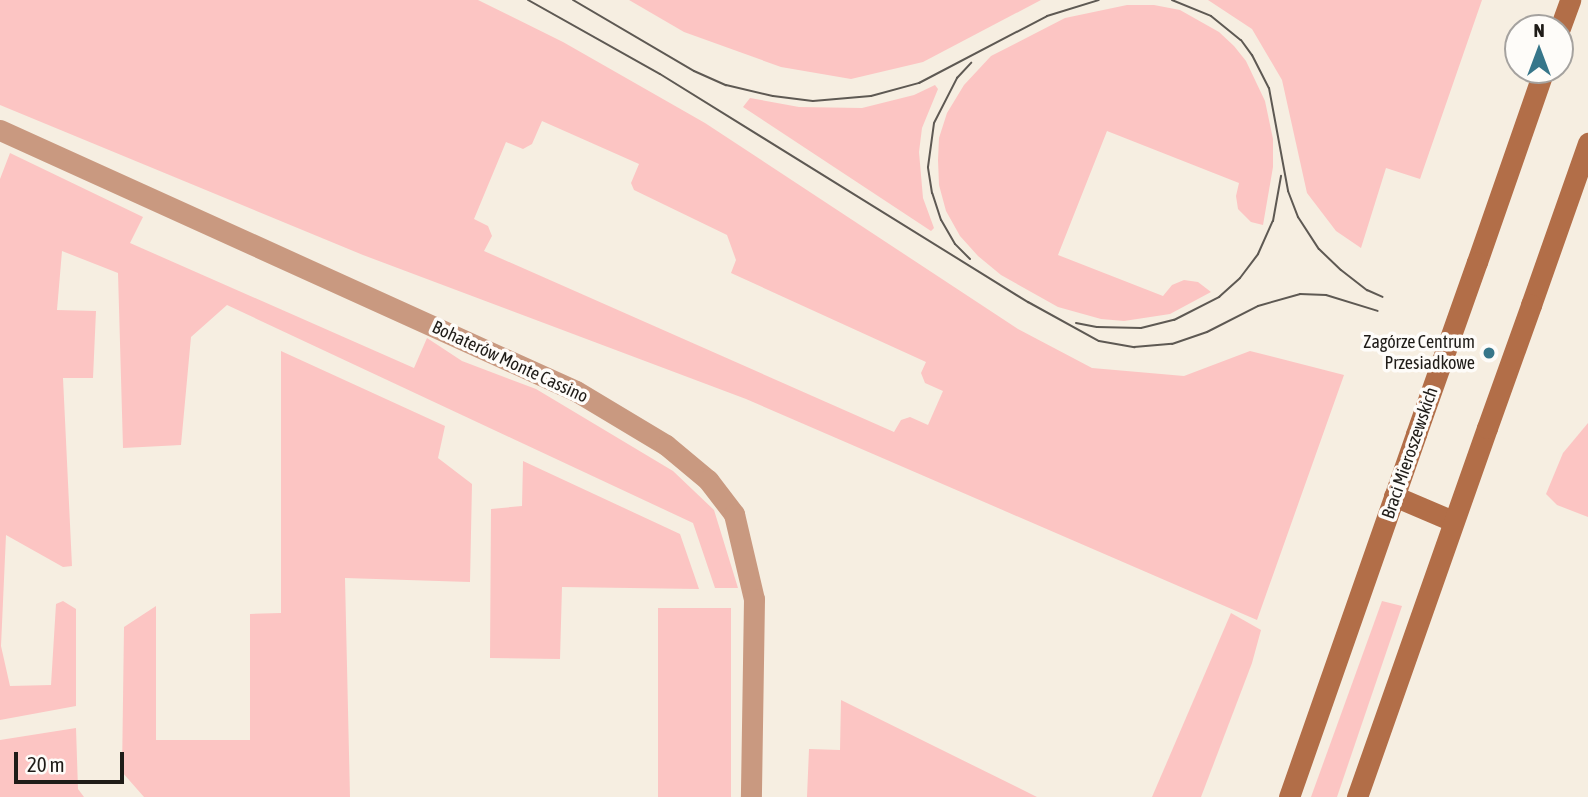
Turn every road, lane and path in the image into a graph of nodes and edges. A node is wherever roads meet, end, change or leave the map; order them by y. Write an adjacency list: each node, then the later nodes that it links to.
1 (1539, 84): 4 (main road, Braci Mieroszewskich, bridge)
2 (0, 130): 6 (street, Bohaterów Monte Cassino)
3 (1588, 143): 5 (main road, bridge)
4 (1394, 496): 5 (main road); 7 (main road, Braci Mieroszewskich)
5 (1453, 522): 8 (main road)
6 (751, 797)
7 (1289, 797)
8 (1357, 797)

